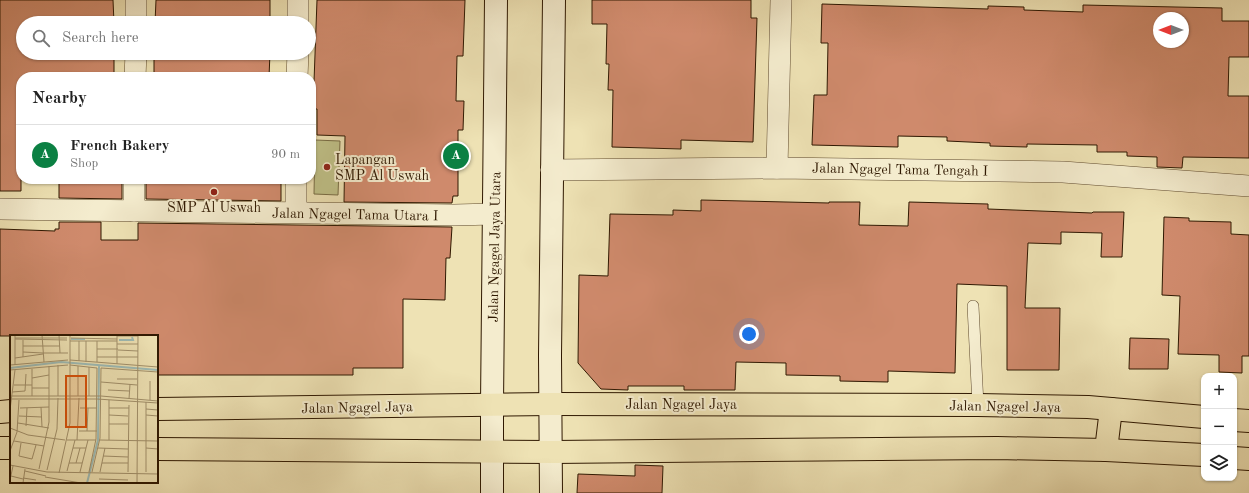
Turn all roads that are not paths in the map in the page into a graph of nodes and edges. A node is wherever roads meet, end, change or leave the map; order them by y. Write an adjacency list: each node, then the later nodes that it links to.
1 (136, 0): 6 (street)
2 (298, 0): 7 (street)
3 (496, 0): 20 (street, Jalan Ngagel Jaya Utara)
4 (554, 0): 13 (street)
5 (781, 0): 12 (street)
6 (136, 16)
7 (298, 16)
8 (136, 60): 10 (street)
9 (298, 60): 11 (street)
10 (135, 72)
11 (297, 72)
12 (777, 168): 13 (street, Jalan Ngagel Tama Tengah I); 16 (street, Jalan Ngagel Tama Tengah I)
13 (551, 170): 23 (street)
14 (134, 184): 18 (street)
15 (296, 184): 19 (street)
16 (1249, 186)
17 (0, 209): 18 (street, Jalan Ngagel Tama Utara I)
18 (134, 211): 19 (street, Jalan Ngagel Tama Utara I)
19 (296, 212): 20 (street, Jalan Ngagel Tama Utara I)
20 (494, 214): 22 (street, Jalan Ngagel Jaya Utara)
21 (973, 306): 24 (lane)
22 (492, 404): 23 (main road, Jalan Ngagel Jaya); 26 (main road, Jalan Ngagel Jaya); 34 (street, Jalan Ngagel Jaya Utara)
23 (551, 404): 24 (main road, Jalan Ngagel Jaya); 35 (street)
24 (978, 404): 25 (main road, Jalan Ngagel Jaya)
25 (1111, 409): 29 (main road, Jalan Ngagel Jaya); 33 (main road)
26 (158, 410)
27 (10, 411): 28 (main road)
28 (0, 412)
29 (1201, 417)
30 (1237, 420): 31 (main road)
31 (1249, 422)
32 (158, 449): 34 (main road)
33 (1106, 450): 35 (main road); 36 (main road)
34 (493, 452): 35 (main road); 39 (street, Jalan Ngagel Jaya Utara)
35 (552, 452): 40 (street)
36 (1201, 455)
37 (1237, 458): 38 (main road)
38 (1249, 459)
39 (492, 493)
40 (551, 493)

